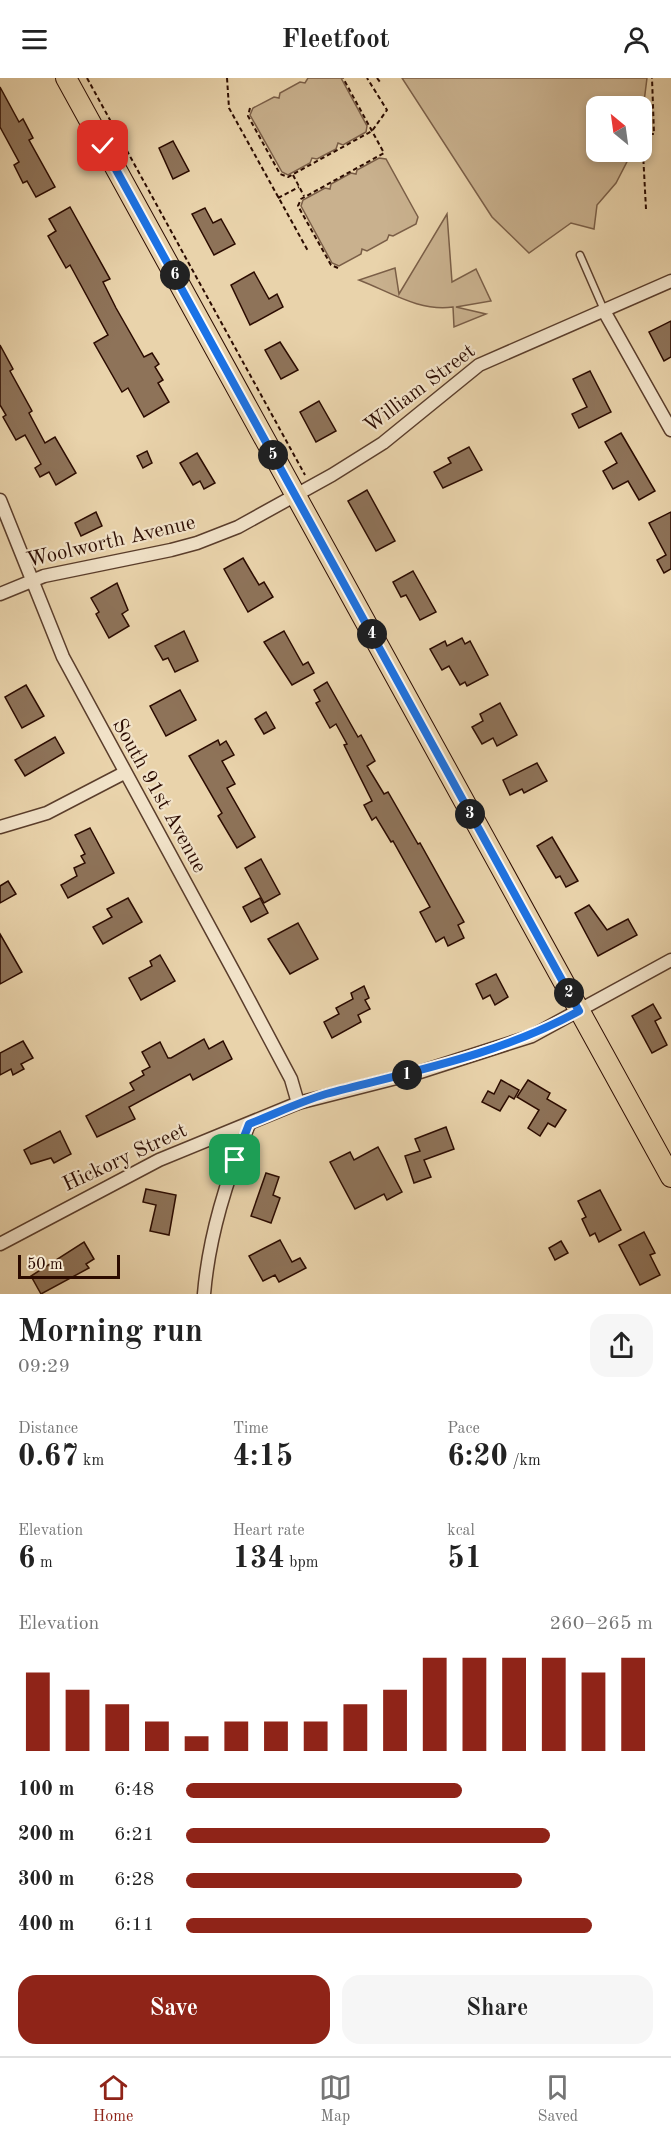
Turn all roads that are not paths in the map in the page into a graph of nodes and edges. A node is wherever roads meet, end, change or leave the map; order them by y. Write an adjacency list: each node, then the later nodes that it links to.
1 (66, 78): 6 (main road)
2 (580, 255): 4 (lane)
3 (671, 281): 4 (street, William Street)
4 (604, 311): 5 (street); 6 (street, William Street)
5 (671, 430)
6 (296, 495): 8 (street, Woolworth Avenue); 13 (main road)
7 (0, 500): 8 (street, South 91st Avenue)
8 (32, 580): 9 (street, Woolworth Avenue); 10 (street, South 91st Avenue)
9 (0, 594)
10 (124, 772): 11 (street); 14 (street, South 91st Avenue)
11 (0, 827)
12 (671, 960): 13 (street, Hickory Street)
13 (579, 1011): 14 (street, Hickory Street); 16 (main road)
14 (298, 1103): 15 (street, Hickory Street)
15 (249, 1124): 17 (street, Hickory Street); 18 (street)
16 (671, 1178)
17 (0, 1244)
18 (204, 1294)

